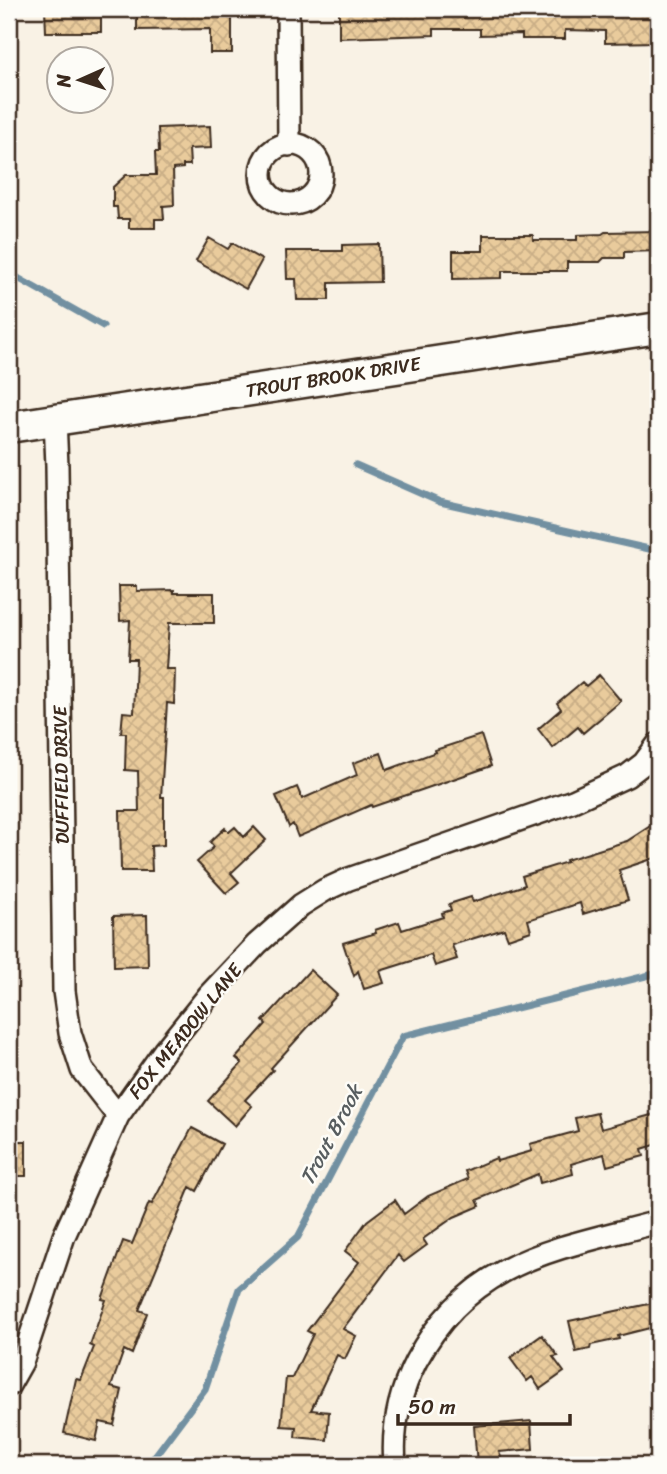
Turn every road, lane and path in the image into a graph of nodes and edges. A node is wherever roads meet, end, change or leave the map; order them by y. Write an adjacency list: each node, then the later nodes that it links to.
1 (288, 9): 2 (street)
2 (289, 145)
3 (658, 328): 4 (main road, TROUT BROOK DRIVE)
4 (55, 419): 5 (main road, TROUT BROOK DRIVE); 7 (street, DUFFIELD DRIVE)
5 (9, 427)
6 (658, 744): 7 (street, FOX MEADOW LANE)
7 (118, 1116): 9 (street, FOX MEADOW LANE)
8 (658, 1222): 10 (street)
9 (9, 1385)
10 (396, 1465)

